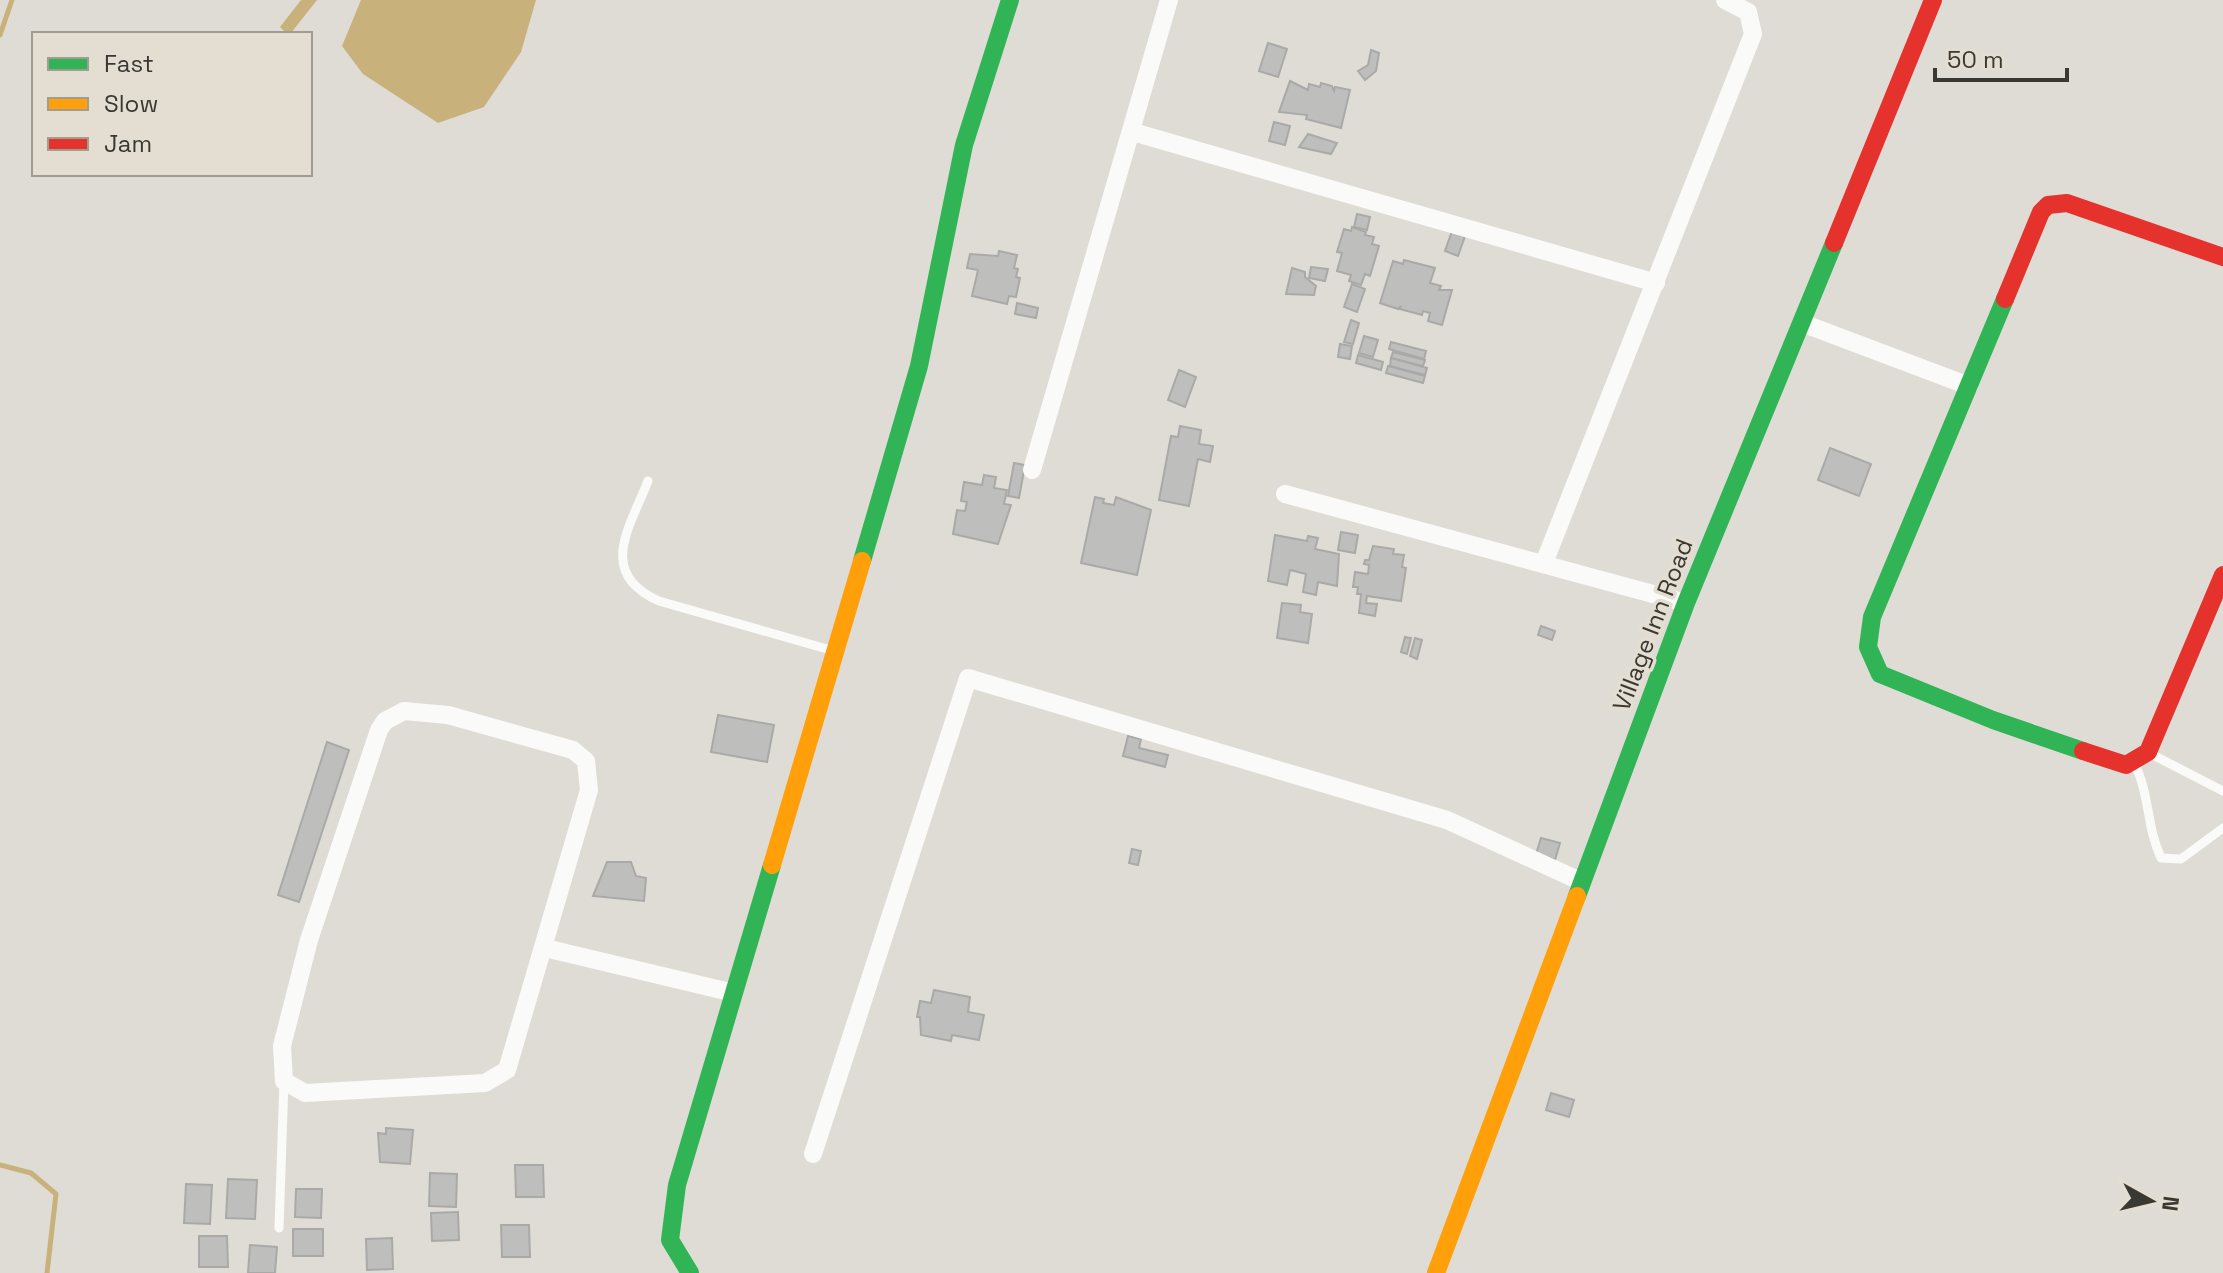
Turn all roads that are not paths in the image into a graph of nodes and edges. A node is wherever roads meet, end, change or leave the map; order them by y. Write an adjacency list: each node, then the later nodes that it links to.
1 (1010, 0): 16 (street)
2 (1169, 0): 5 (street)
3 (1725, 0): 7 (street)
4 (1933, 0): 8 (street, Village Inn Road)
5 (1133, 132): 7 (street); 10 (street)
6 (2223, 257): 9 (street)
7 (1656, 283): 13 (street)
8 (1802, 323): 9 (street); 15 (street, Village Inn Road)
9 (1969, 386): 17 (street)
10 (1032, 470)
11 (648, 481): 16 (lane)
12 (1285, 494): 13 (street)
13 (1544, 563): 15 (street)
14 (2223, 576): 17 (street)
15 (1686, 603): 20 (street, Village Inn Road)
16 (837, 652): 22 (street)
17 (2141, 758): 18 (lane); 19 (lane)
18 (2223, 791)
19 (2223, 828)
20 (1580, 881): 24 (street); 27 (street, Village Inn Road)
21 (545, 948): 22 (street); 23 (street); 23 (street)
22 (734, 993): 26 (street)
23 (284, 1081): 25 (lane)
24 (813, 1154)
25 (279, 1228)
26 (690, 1273)
27 (1436, 1273)

